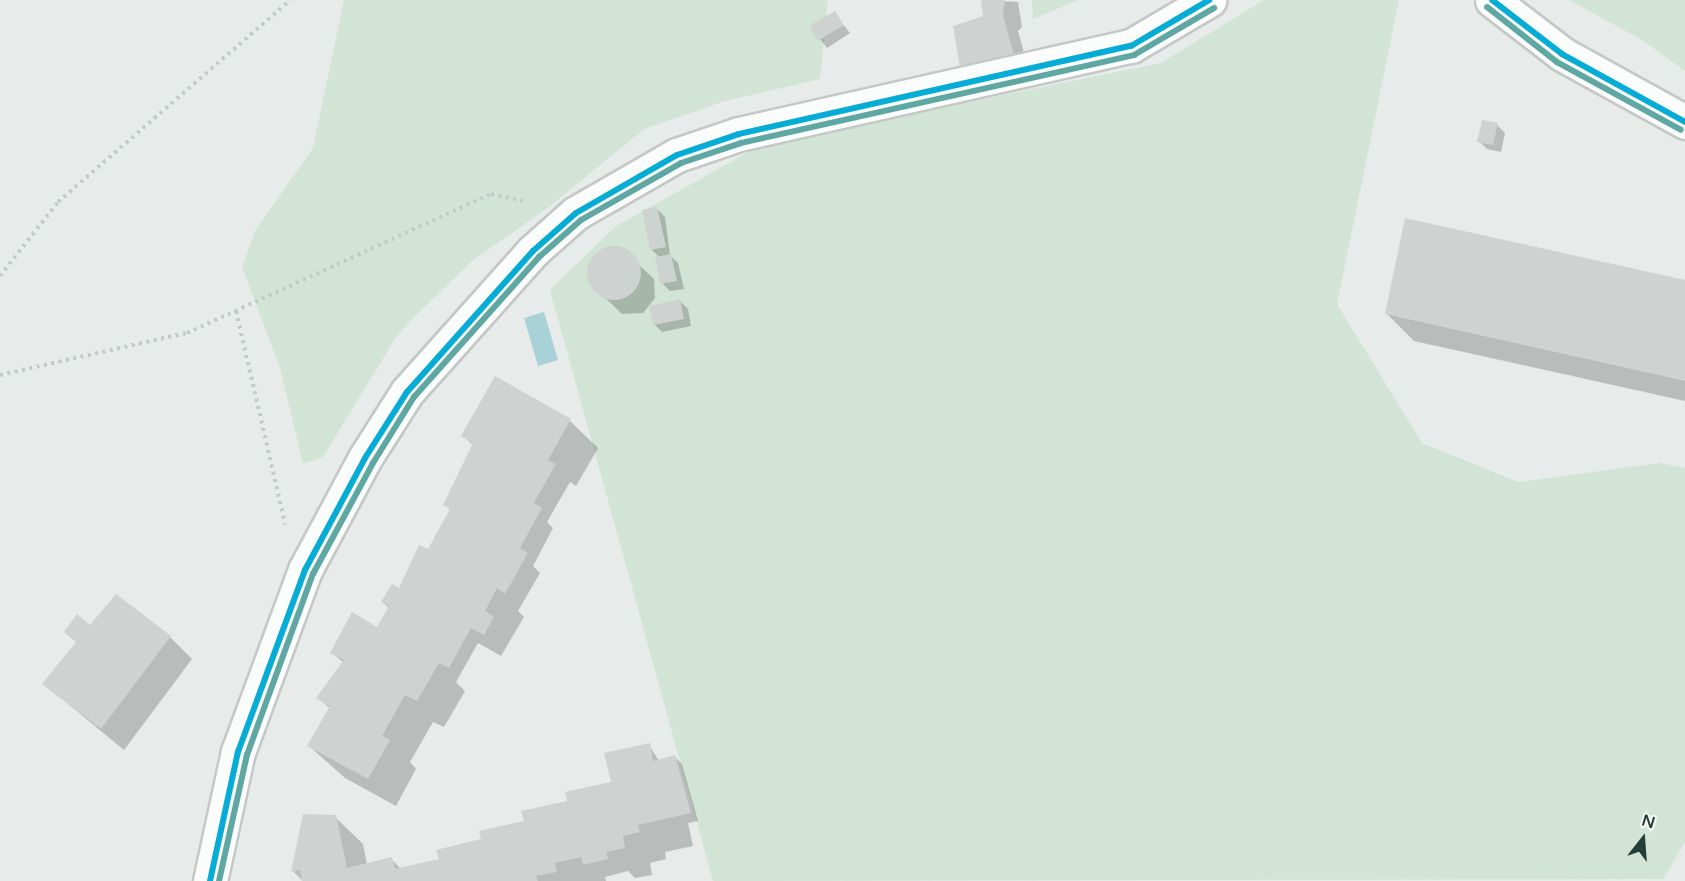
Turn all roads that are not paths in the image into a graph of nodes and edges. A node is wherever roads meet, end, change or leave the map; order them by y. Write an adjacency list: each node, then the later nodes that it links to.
1 (1209, 0): 4 (street)
2 (1492, 0): 3 (street)
3 (1685, 122)
4 (210, 881)

